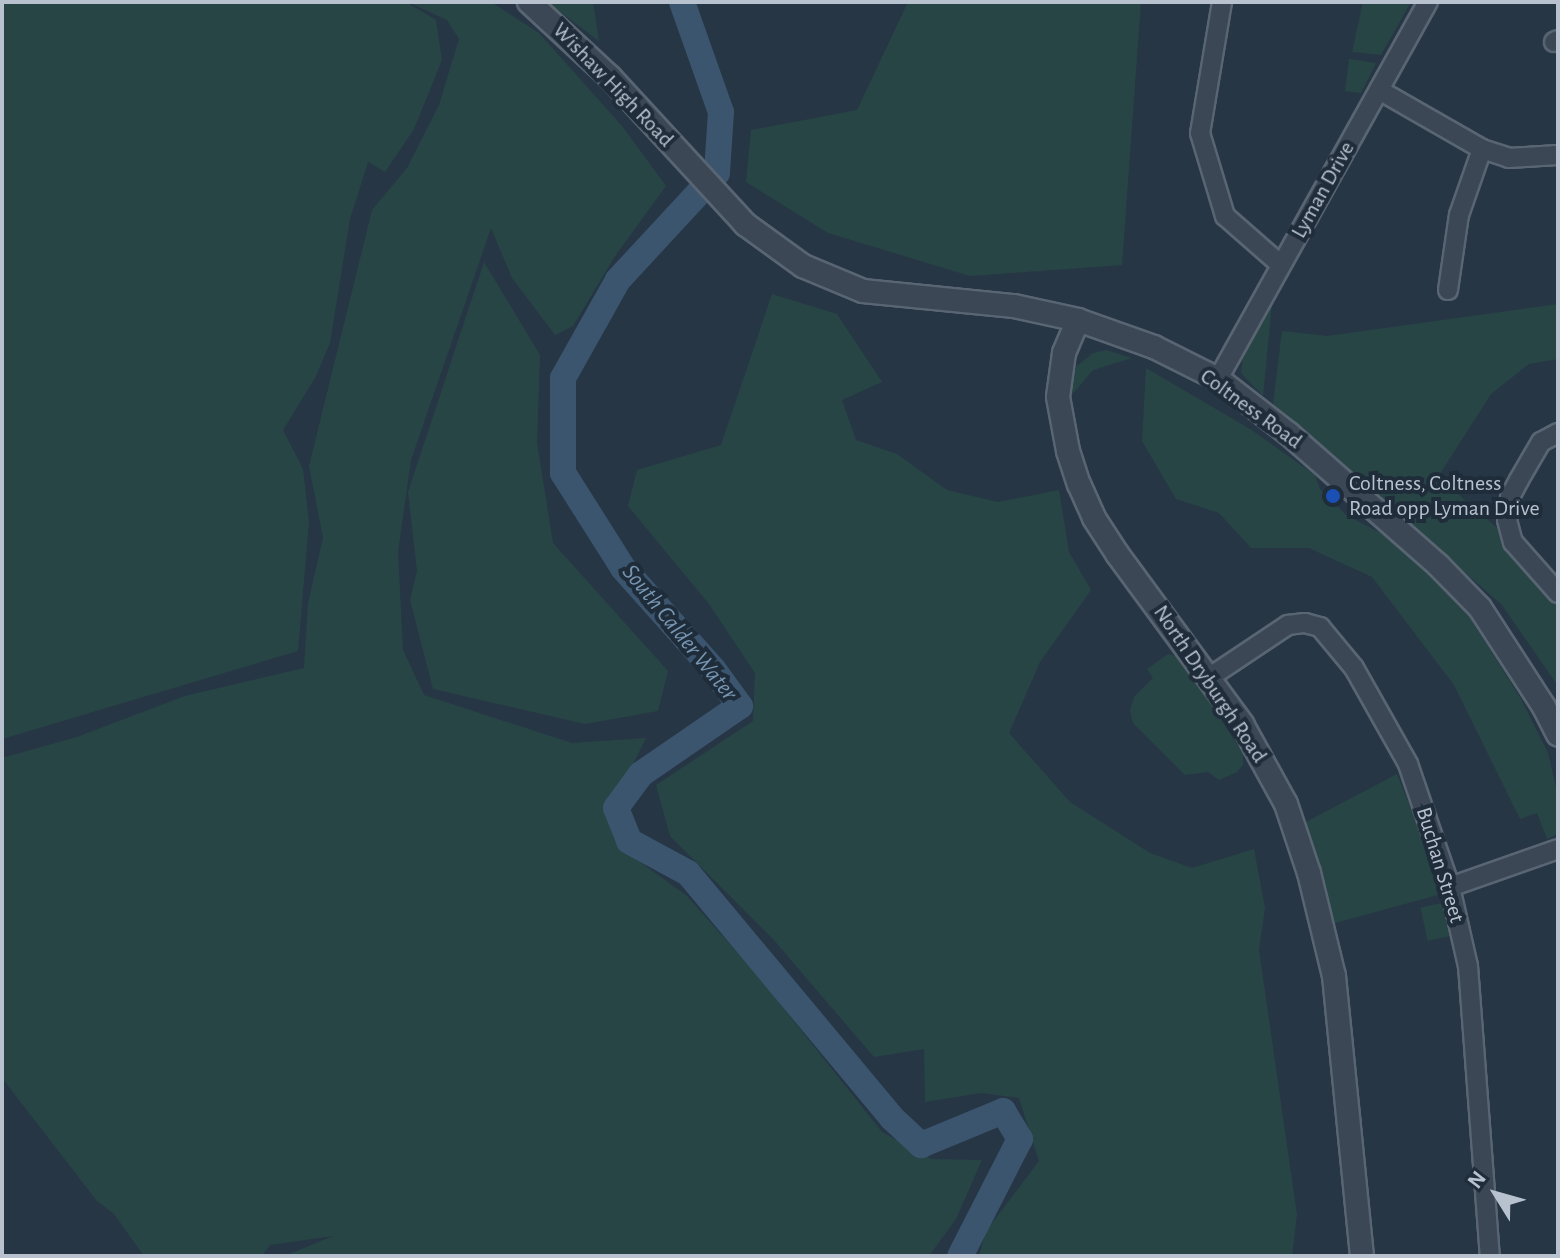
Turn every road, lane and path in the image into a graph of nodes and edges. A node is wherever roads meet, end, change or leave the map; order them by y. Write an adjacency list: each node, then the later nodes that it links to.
1 (529, 2): 7 (street, Wishaw High Road)
2 (1222, 2): 8 (street)
3 (1428, 2): 4 (street, Lyman Drive)
4 (1379, 90): 5 (street); 8 (street, Lyman Drive)
5 (1482, 149): 6 (street); 9 (street)
6 (1558, 155)
7 (745, 224): 10 (street, Coltness Road)
8 (1281, 265): 11 (street, Lyman Drive)
9 (1448, 290)
10 (1078, 320): 11 (street, Coltness Road); 14 (street, North Dryburgh Road)
11 (1218, 379): 15 (street, Coltness Road)
12 (1558, 433): 13 (street)
13 (1558, 593)
14 (1210, 677): 17 (street, Buchan Street); 18 (street, North Dryburgh Road)
15 (1558, 735)
16 (1558, 849): 17 (street)
17 (1450, 887): 19 (street, Buchan Street)
18 (1362, 1256)
19 (1490, 1256)

